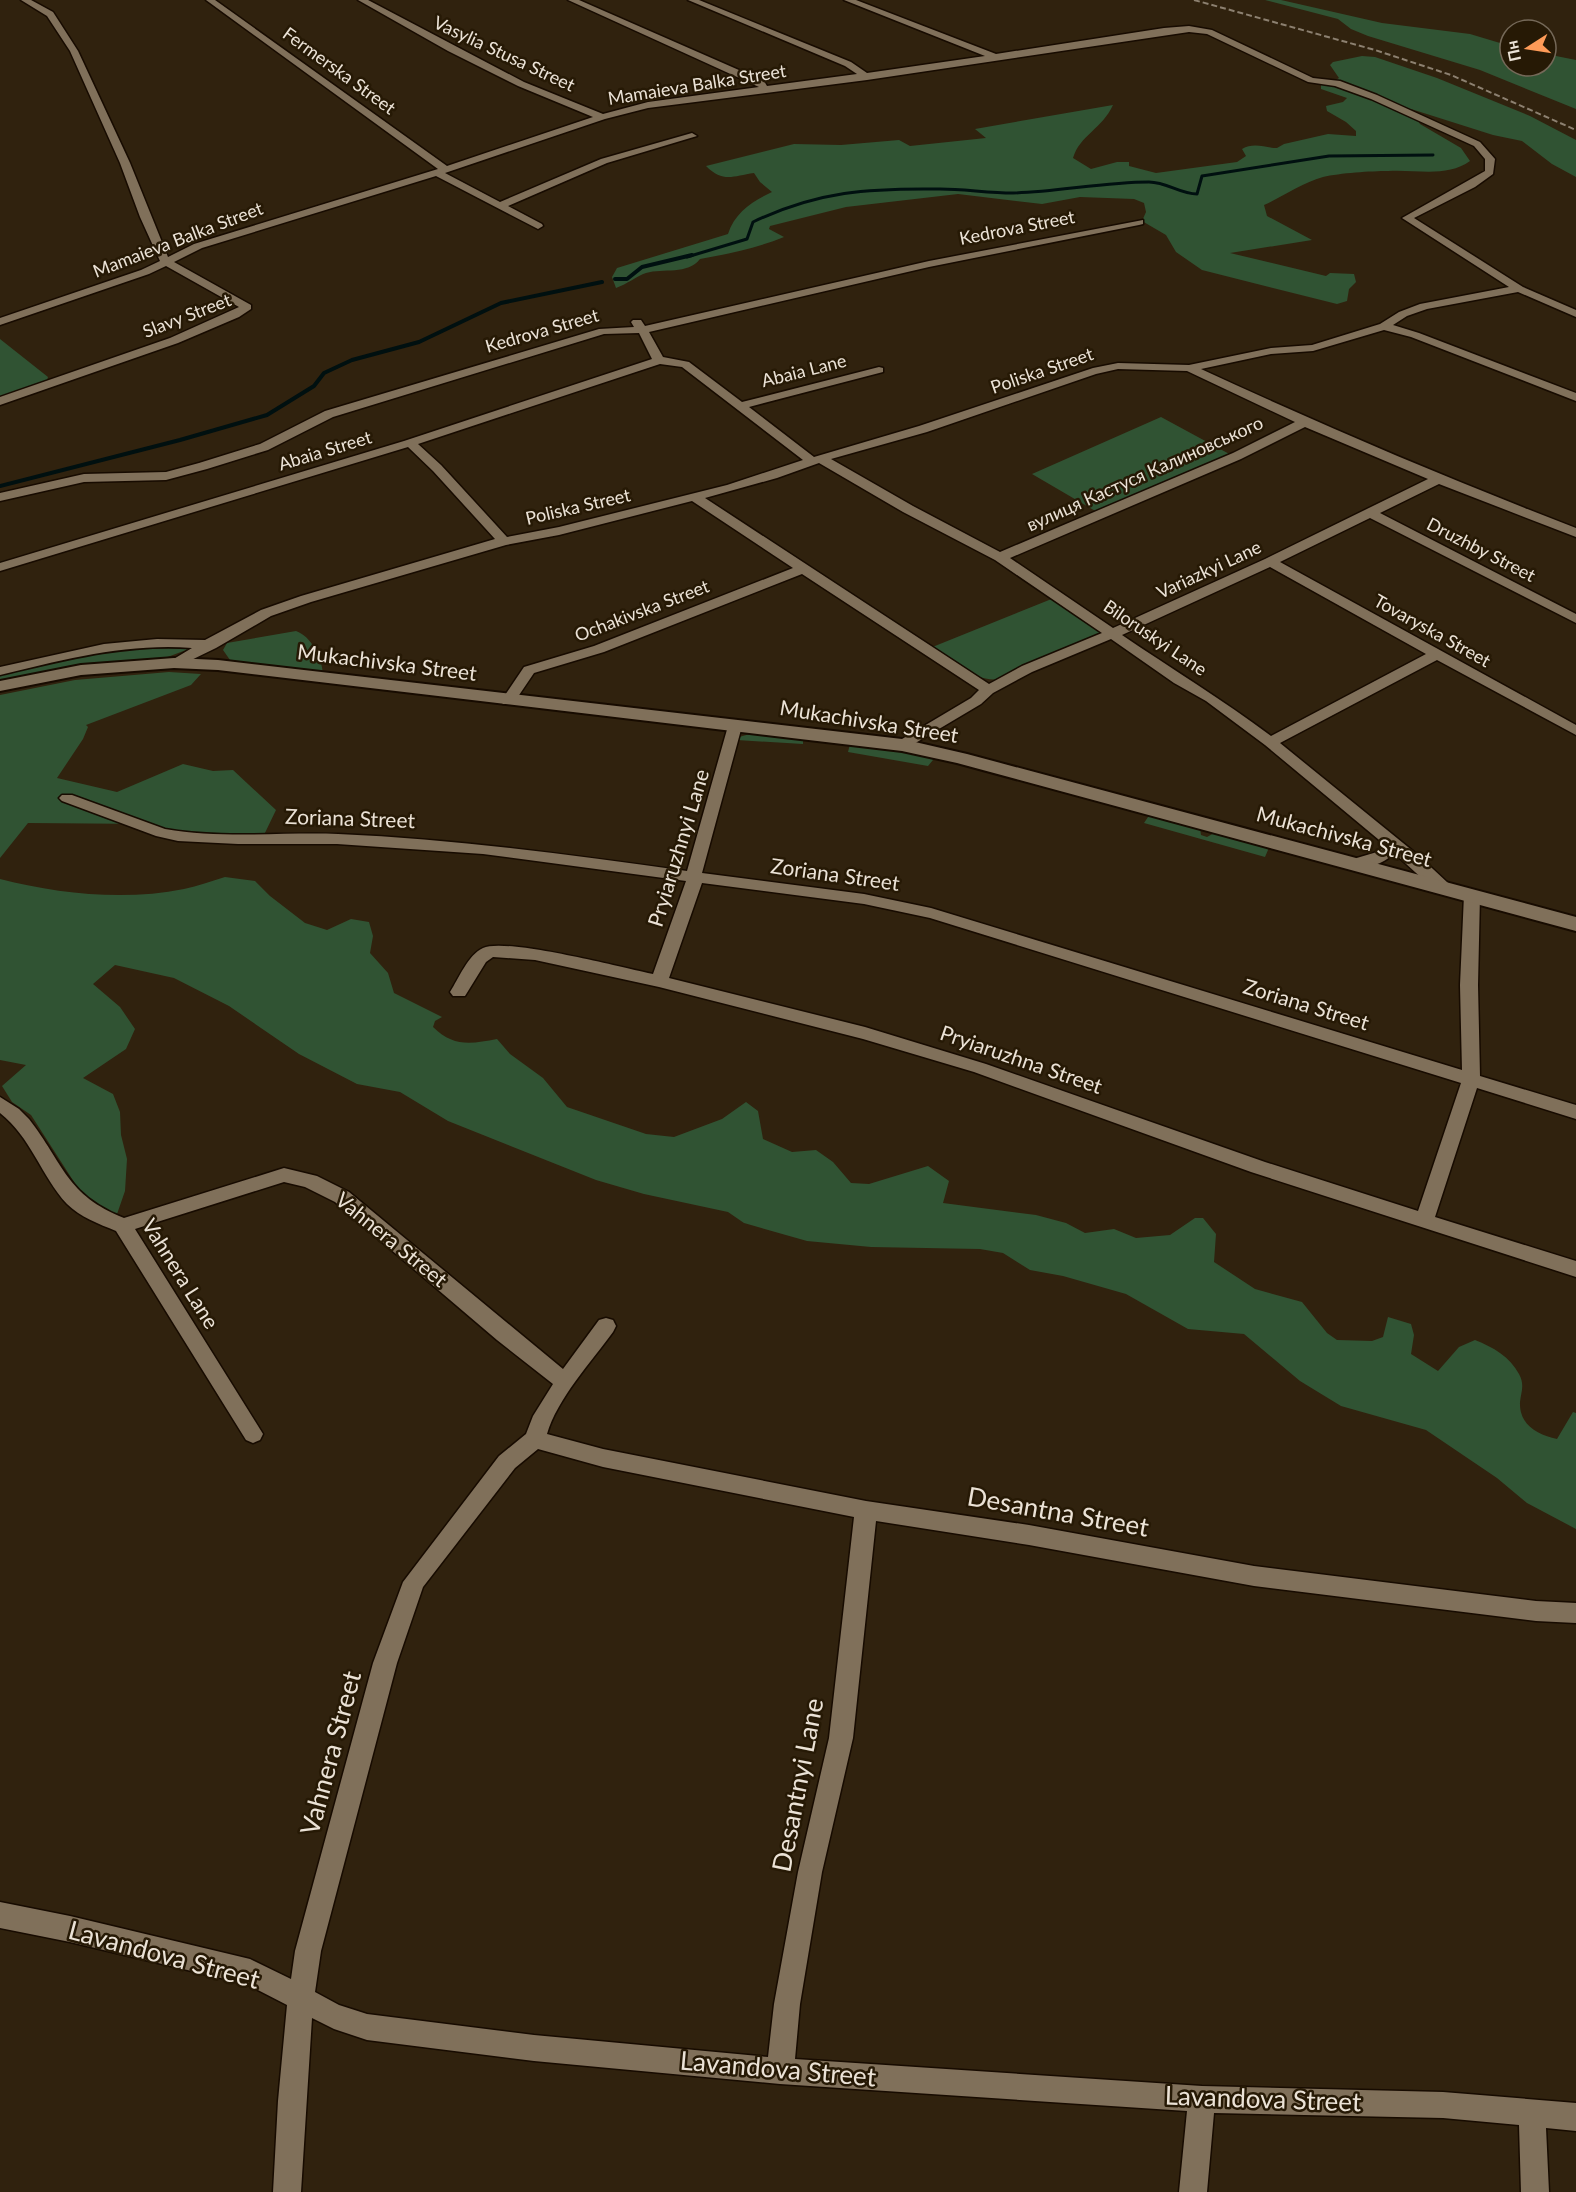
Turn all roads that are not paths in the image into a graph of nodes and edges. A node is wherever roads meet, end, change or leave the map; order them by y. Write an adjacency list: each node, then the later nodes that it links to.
1 (25, 0): 16 (street)
2 (210, 0): 12 (street, Fermerska Street)
3 (362, 0): 10 (street, Vasylia Stusa Street)
4 (572, 0): 9 (street)
5 (692, 0): 8 (street)
6 (848, 0): 7 (street)
7 (994, 57): 8 (street, Mamaieva Balka Street); 17 (street, Mamaieva Balka Street)
8 (867, 77): 9 (street, Mamaieva Balka Street)
9 (765, 90): 10 (street, Mamaieva Balka Street)
10 (602, 117): 12 (street, Mamaieva Balka Street)
11 (692, 136): 13 (street)
12 (442, 171): 13 (street, Fermerska Street); 16 (street, Mamaieva Balka Street)
13 (500, 207): 15 (street, Fermerska Street)
14 (1139, 222): 20 (street, Kedrova Street)
15 (538, 226)
16 (165, 261): 19 (street, Mamaieva Balka Street); 26 (street, Slavy Street)
17 (1519, 289): 18 (street); 21 (street)
18 (1576, 314)
19 (0, 322)
20 (639, 325): 22 (street); 32 (street, Kedrova Street)
21 (1384, 326): 23 (street); 25 (street)
22 (658, 360): 27 (street, Biloruskyi Lane); 29 (street, Abaia Street)
23 (1189, 368): 28 (street, Poliska Street); 30 (street, Poliska Street)
24 (879, 370): 27 (street, Abaia Lane)
25 (1576, 396)
26 (0, 401)
27 (739, 406): 30 (street, Biloruskyi Lane)
28 (1305, 422): 31 (street, Poliska Street); 37 (street, вулиця Кастуся Калиновського)
29 (410, 443): 36 (street, Poliska Street); 39 (street, Abaia Street)
30 (816, 460): 33 (street, Poliska Street); 37 (street, Biloruskyi Lane)
31 (1438, 478): 34 (street, Variazkyi Lane); 35 (street, Poliska Street)
32 (0, 497)
33 (694, 497): 36 (street, Poliska Street); 40 (street)
34 (1371, 513): 38 (street, Variazkyi Lane); 42 (street, Druzhby Street)
35 (1576, 532)
36 (504, 541): 41 (street, Poliska Street)
37 (1000, 557): 43 (street, Biloruskyi Lane)
38 (1270, 562): 43 (street, Variazkyi Lane); 45 (street, Tovaryska Street)
39 (0, 567)
40 (802, 568): 49 (street); 50 (street, Ochakivska Street)
41 (306, 599): 44 (street, Mukachivska Street)
42 (1576, 619)
43 (1112, 634): 49 (street, Variazkyi Lane); 53 (street, Biloruskyi Lane)
44 (211, 645): 46 (street, Mukachivska Street); 47 (street)
45 (1437, 654): 52 (street, Tovaryska Street); 53 (street)
46 (174, 663): 48 (street, Mukachivska Street); 50 (street, Mukachivska Street)
47 (0, 671)
48 (0, 686)
49 (988, 690): 54 (street, Variazkyi Lane)
50 (508, 701): 51 (street, Mukachivska Street)
51 (735, 726): 54 (street, Mukachivska Street); 58 (street, Pryiaruzhnyi Lane)
52 (1576, 731)
53 (1270, 742): 56 (street, Biloruskyi Lane)
54 (902, 746): 57 (street, Mukachivska Street)
55 (67, 798): 58 (street, Zoriana Street)
56 (1393, 844): 57 (street); 59 (street, Biloruskyi Lane)
57 (1356, 864): 59 (street, Mukachivska Street)
58 (694, 878): 62 (street, Pryiaruzhnyi Lane); 64 (street, Zoriana Street)
59 (1442, 887): 60 (street, Mukachivska Street)
60 (1472, 895): 61 (street, Mukachivska Street); 64 (street)
61 (1576, 924)
62 (659, 981): 63 (street, Pryiaruzhna Street); 67 (street, Pryiaruzhna Street)
63 (459, 992)
64 (1471, 1080): 66 (street, Zoriana Street); 67 (street)
65 (1, 1105): 68 (street, Vahnera Lane)
66 (1576, 1112)
67 (1425, 1219): 69 (street, Pryiaruzhna Street)
68 (123, 1226): 71 (street, Vahnera Street); 72 (street, Vahnera Lane)
69 (1576, 1269)
70 (606, 1326): 71 (street, Vahnera Street)
71 (565, 1382): 73 (street, Vahnera Street)
72 (253, 1434)
73 (535, 1439): 74 (street, Desantna Street); 77 (street, Vahnera Street)
74 (866, 1510): 75 (street, Desantna Street); 78 (street, Desantnyi Lane)
75 (1576, 1613)
76 (0, 1915): 77 (street, Lavandova Street)
77 (299, 1999): 78 (street, Lavandova Street); 82 (street, Vahnera Street)
78 (780, 2071): 79 (street, Lavandova Street)
79 (1202, 2099): 80 (street, Lavandova Street); 83 (street)
80 (1532, 2114): 81 (street, Lavandova Street); 84 (street)
81 (1576, 2117)
82 (287, 2192)
83 (1193, 2192)
84 (1535, 2192)

